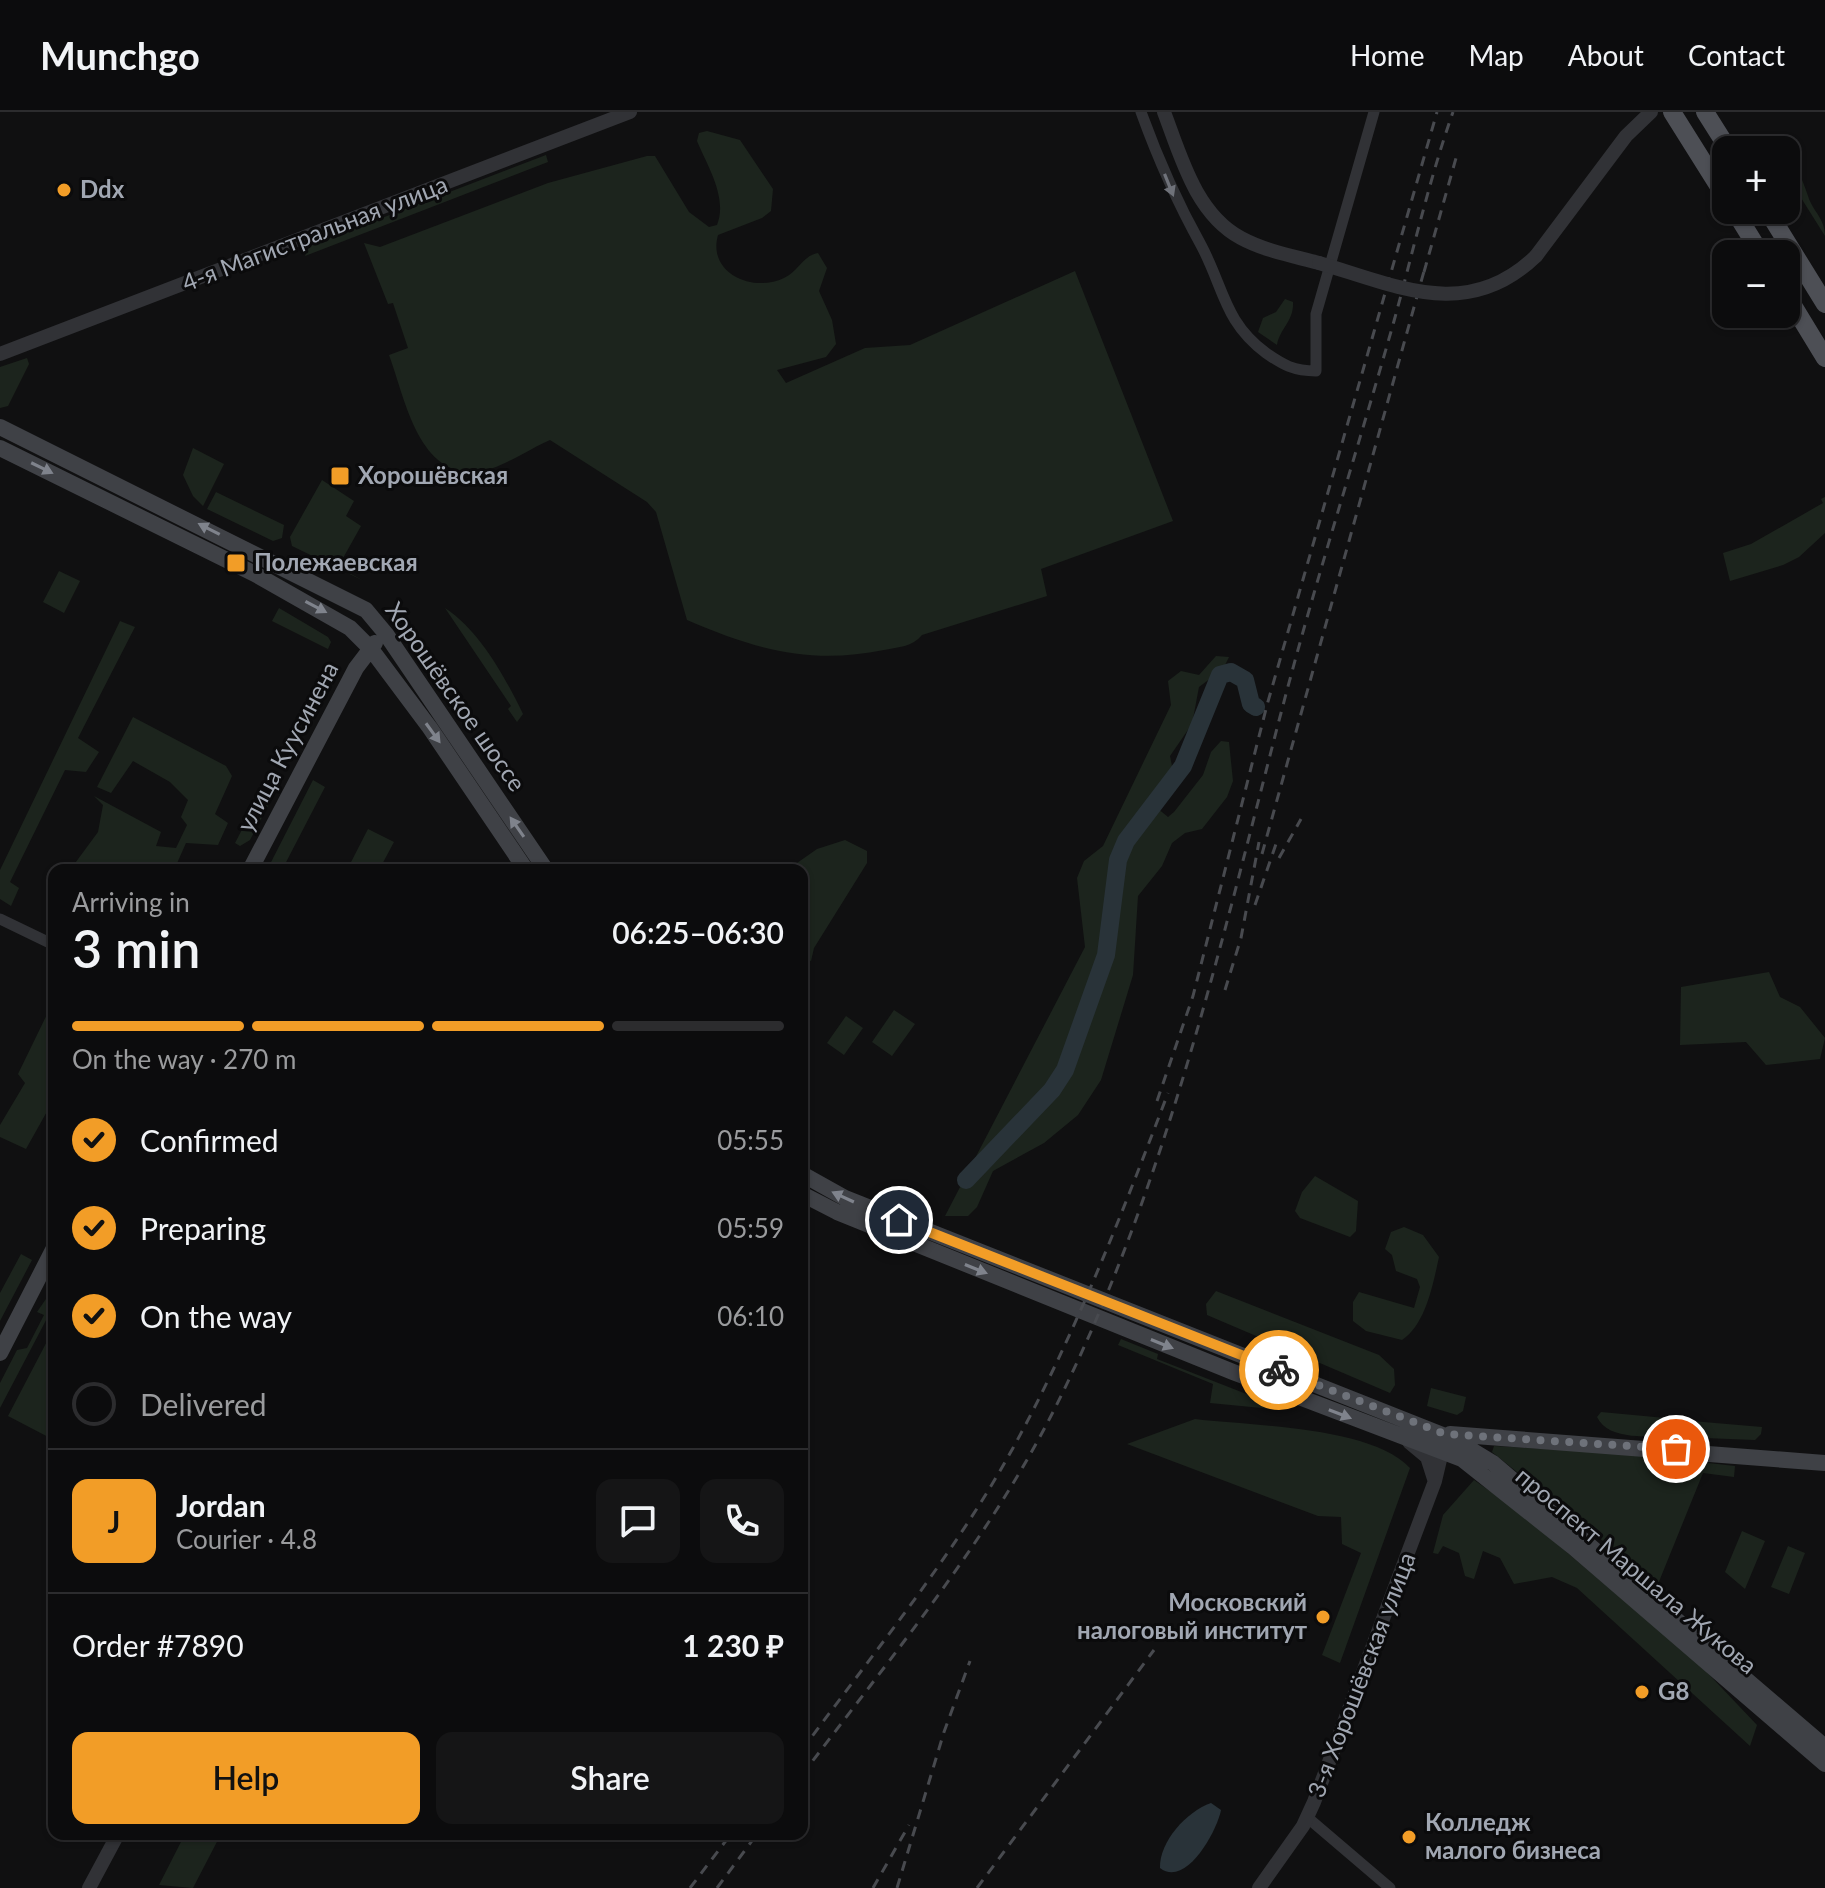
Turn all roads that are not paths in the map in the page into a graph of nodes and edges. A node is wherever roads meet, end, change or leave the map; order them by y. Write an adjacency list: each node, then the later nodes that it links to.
1 (1141, 112): 3 (street, one-way to 3)
2 (1164, 112): 4 (street, bridge)
3 (1374, 112)
4 (1651, 112)
5 (1672, 112): 9 (main road)
6 (1705, 112): 8 (main road)
7 (620, 114): 13 (street, 4-я Магистральная улица)
8 (1720, 136)
9 (1712, 176)
10 (1776, 224): 11 (main road, bridge)
11 (1825, 304)
12 (1800, 317): 14 (main road)
13 (0, 354)
14 (1825, 358)
15 (0, 427): 17 (main road, Хорошёвское шоссе, one-way to 15)
16 (0, 448): 18 (main road, Хорошёвское шоссе, one-way to 18)
17 (375, 619): 18 (main road); 19 (main road, Хорошёвское шоссе)
18 (371, 649): 19 (main road); 20 (main road, улица Куусинена); 21 (main road, Хорошёвское шоссе, one-way to 21)
19 (403, 661): 22 (main road, Хорошёвское шоссе, one-way to 19)
20 (253, 864)
21 (522, 864)
22 (542, 864)
23 (0, 919): 24 (street)
24 (48, 942)
25 (808, 1177): 31 (main road, проспект Маршала Жукова, one-way to 25)
26 (808, 1197): 30 (main road, проспект Маршала Жукова, one-way to 30)
27 (48, 1260): 28 (main road)
28 (0, 1353)
29 (1501, 1436): 31 (main road); 32 (main road); 33 (main road); 34 (main road)
30 (1402, 1438): 31 (main road, проспект Маршала Жукова); 35 (street)
31 (1443, 1442): 32 (main road, проспект Маршала Жукова); 35 (street, 3-я Хорошёвская улица); 37 (main road, проспект Маршала Жукова)
32 (1465, 1445): 33 (main road, проспект Маршала Жукова)
33 (1493, 1463): 36 (main road, проспект Маршала Жукова)
34 (1825, 1463)
35 (1435, 1481): 38 (street, 3-я Хорошёвская улица)
36 (1825, 1747)
37 (1825, 1764)
38 (1308, 1818): 41 (street, 3-я Хорошёвская улица); 42 (street)
39 (115, 1840): 40 (street)
40 (89, 1888)
41 (1259, 1888)
42 (1390, 1888)

